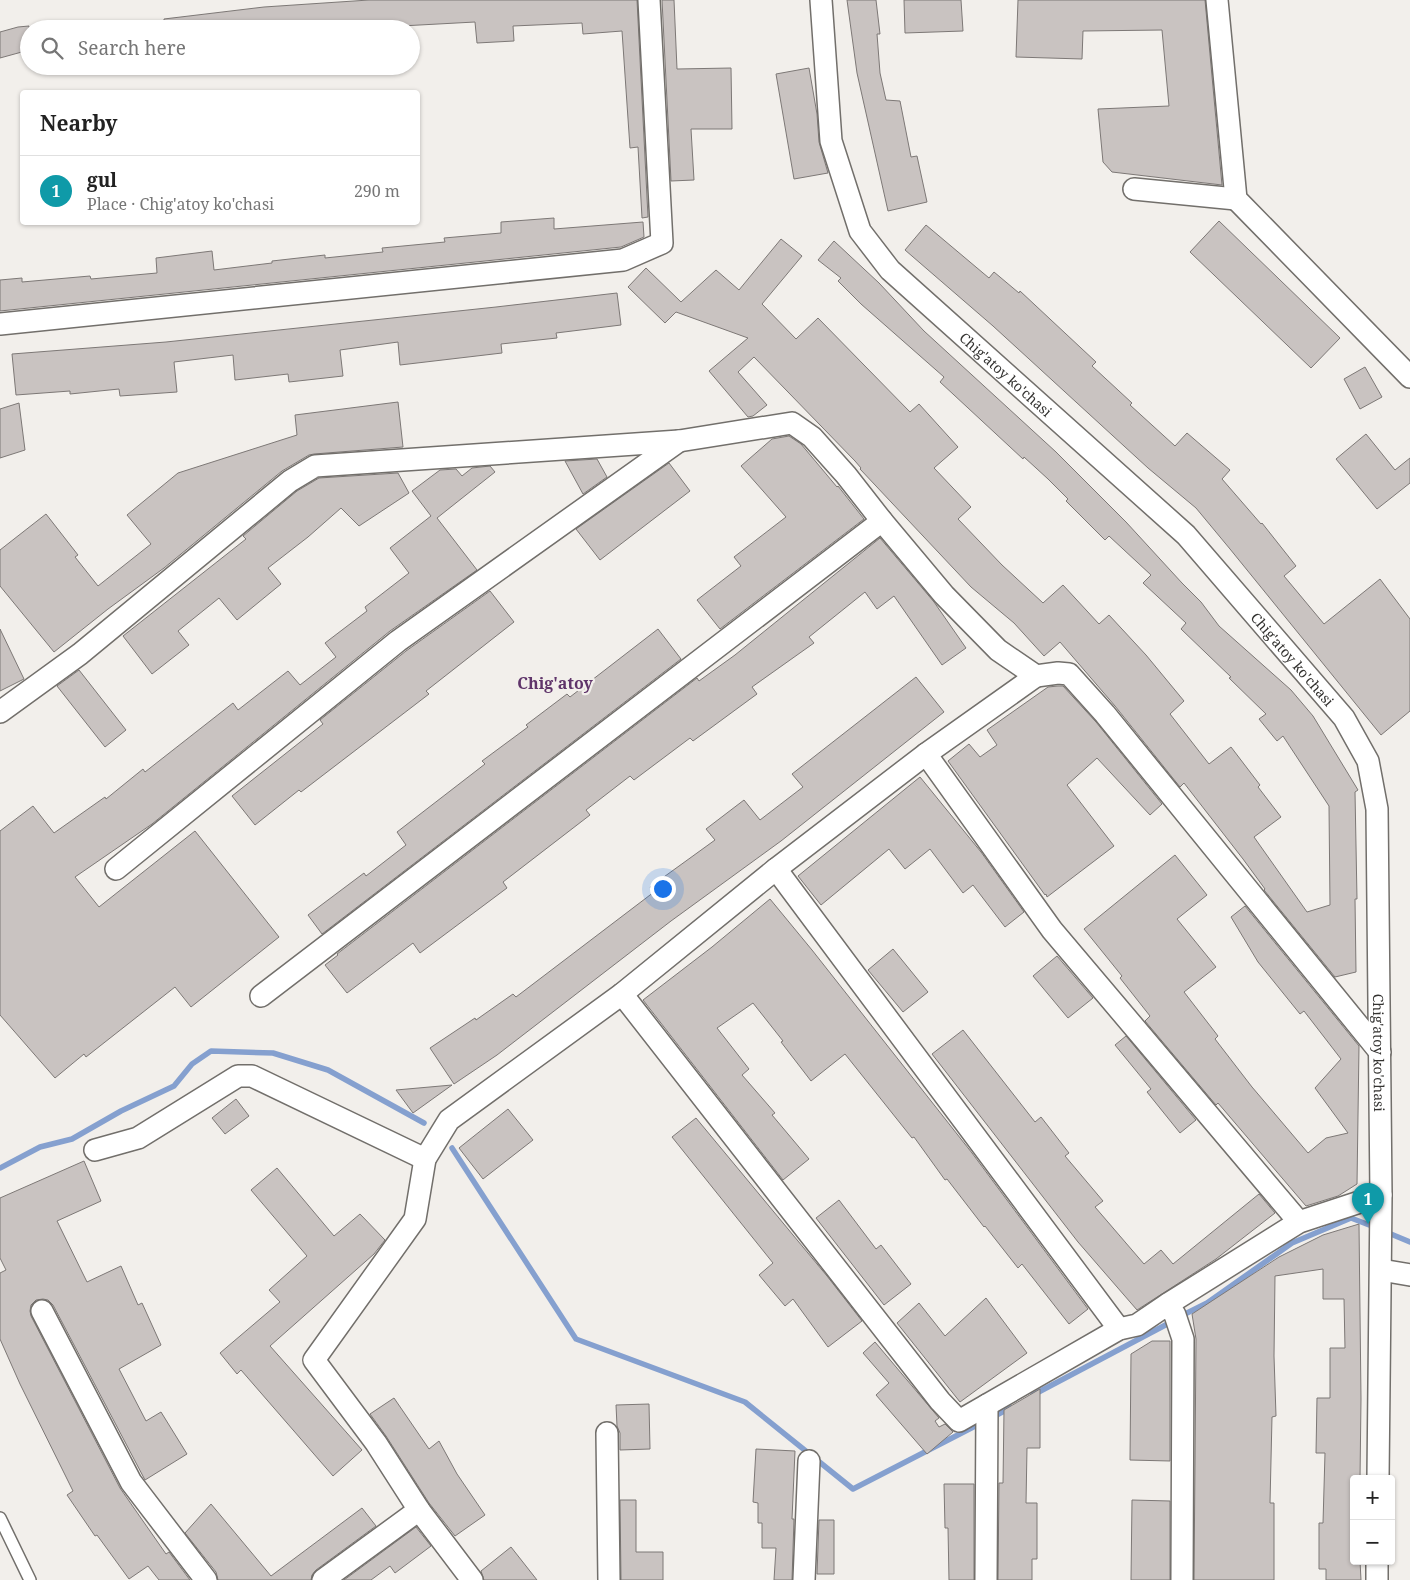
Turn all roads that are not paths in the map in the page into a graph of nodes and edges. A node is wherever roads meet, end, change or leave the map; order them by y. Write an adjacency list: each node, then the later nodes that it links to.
1 (649, 0): 6 (street)
2 (821, 0): 17 (street, Chig'atoy ko'chasi)
3 (1217, 0): 5 (street)
4 (1134, 189): 5 (street)
5 (1236, 198): 7 (street)
6 (0, 324)
7 (1410, 377)
8 (679, 441): 9 (street); 11 (street); 13 (street)
9 (882, 521): 10 (street); 16 (street)
10 (1036, 676): 12 (street); 17 (street)
11 (0, 712)
12 (926, 754): 14 (street); 21 (street)
13 (116, 869)
14 (776, 869): 15 (street); 26 (street)
15 (622, 994): 19 (street); 27 (street)
16 (261, 996)
17 (1380, 1052): 20 (street, Chig'atoy ko'chasi)
18 (95, 1150): 19 (street)
19 (425, 1159): 31 (street)
20 (1381, 1196): 21 (street); 22 (street, Chig'atoy ko'chasi)
21 (1300, 1222): 24 (street)
22 (1381, 1270): 23 (street); 30 (street, Chig'atoy ko'chasi)
23 (1410, 1275)
24 (1171, 1309): 26 (street); 41 (street)
25 (42, 1311): 35 (street)
26 (1119, 1328): 27 (street)
27 (986, 1405): 40 (street)
28 (607, 1433): 38 (street)
29 (809, 1461): 39 (street)
30 (1378, 1475)
31 (419, 1510): 36 (street); 37 (street)
32 (0, 1518): 34 (lane)
33 (1377, 1565): 42 (street)
34 (30, 1580)
35 (206, 1580)
36 (323, 1580)
37 (472, 1580)
38 (609, 1580)
39 (804, 1580)
40 (986, 1580)
41 (1182, 1580)
42 (1377, 1580)

